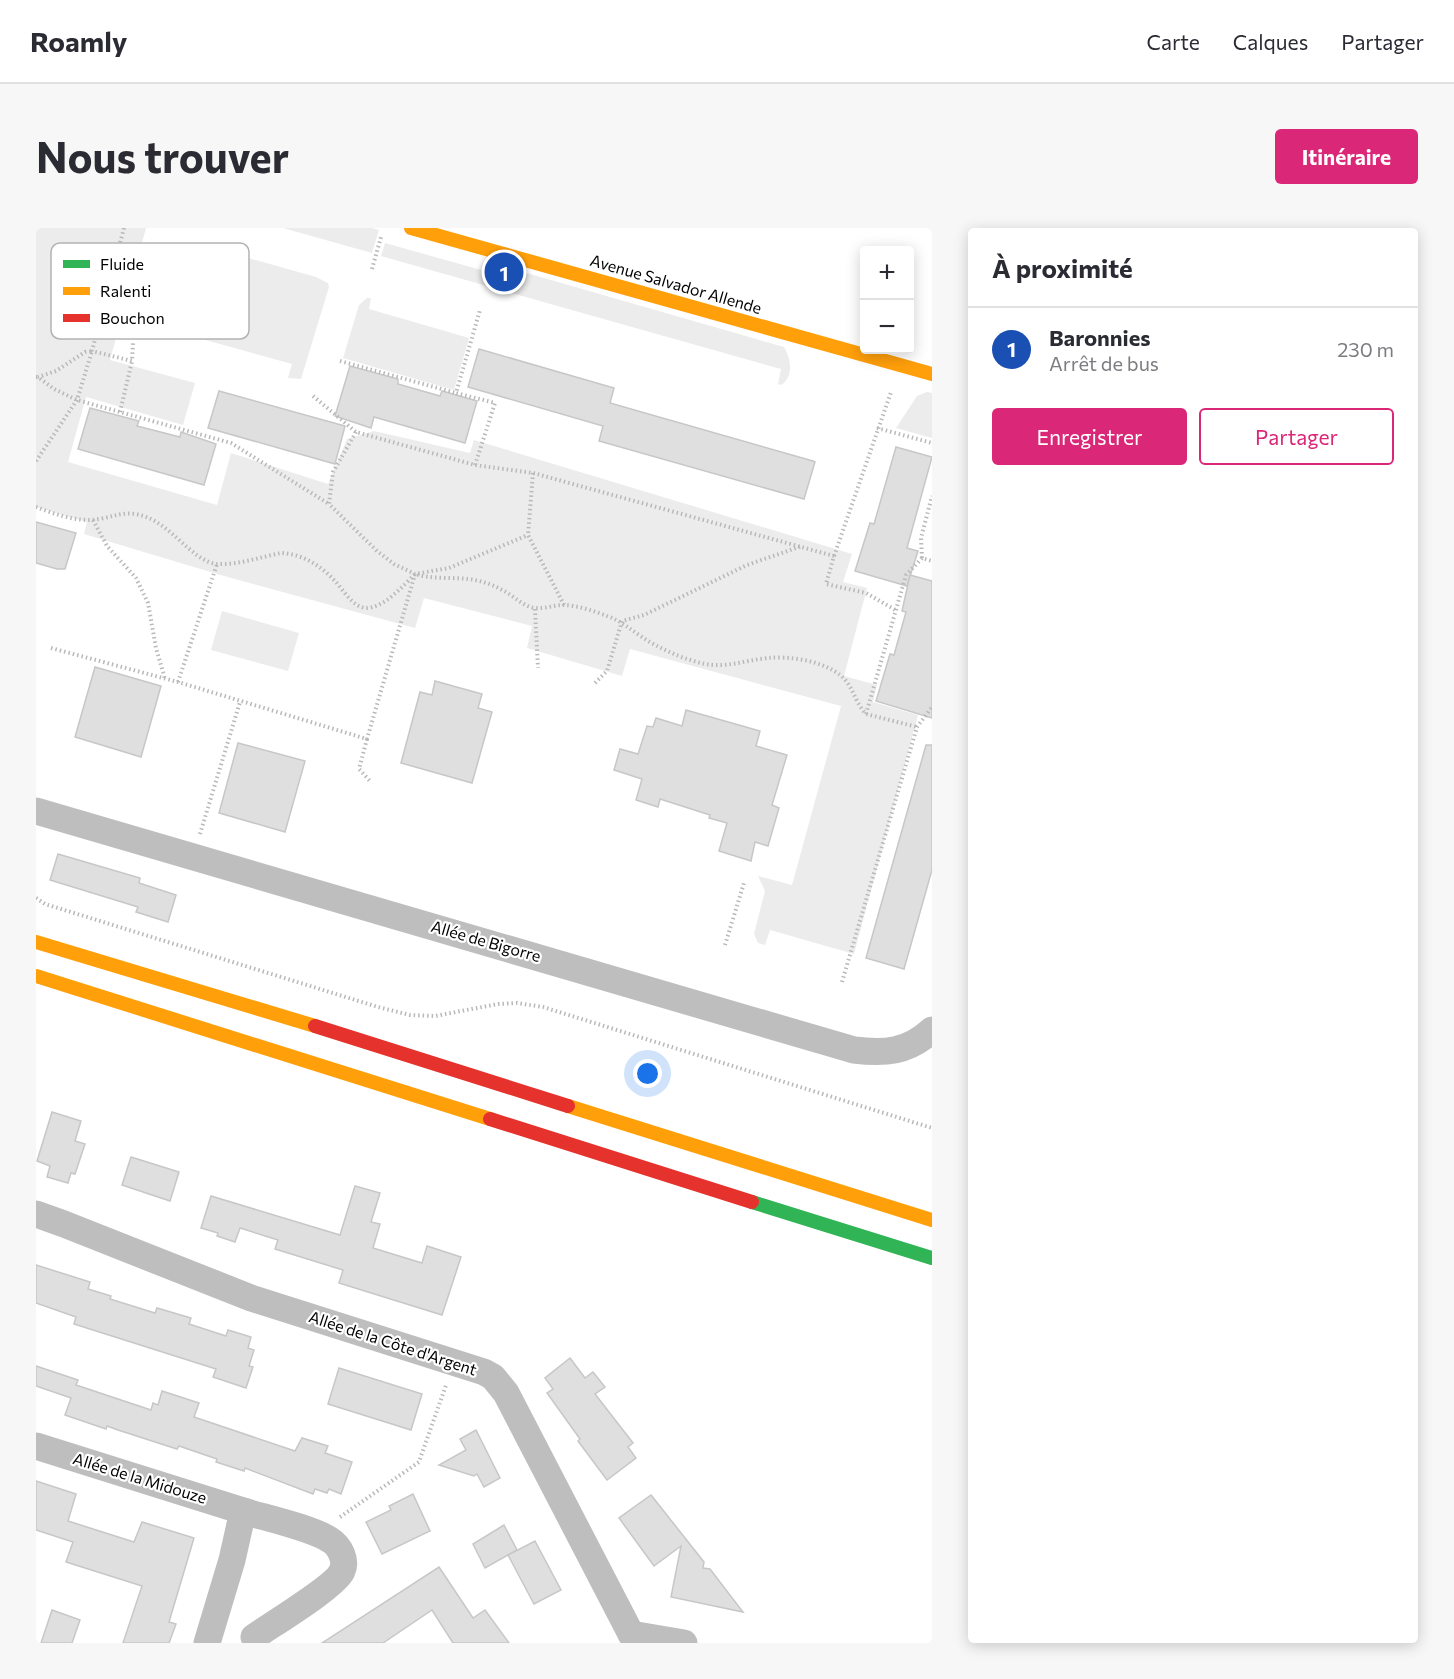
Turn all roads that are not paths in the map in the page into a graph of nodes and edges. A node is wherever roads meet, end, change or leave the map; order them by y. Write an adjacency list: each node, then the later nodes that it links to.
1 (411, 228): 2 (main road, Avenue Salvador Allende)
2 (932, 374)
3 (36, 811): 6 (street, Allée de Bigorre)
4 (36, 942): 8 (main road)
5 (36, 976): 9 (main road)
6 (932, 1030)
7 (36, 1214): 12 (street, Allée de la Côte d'Argent)
8 (932, 1220)
9 (932, 1258)
10 (36, 1446): 11 (street, Allée de la Midouze)
11 (243, 1510): 13 (street, Allée de la Midouze); 14 (street)
12 (626, 1639): 15 (street, Allée de la Côte d'Argent)
13 (252, 1641)
14 (207, 1643)
15 (684, 1643)

